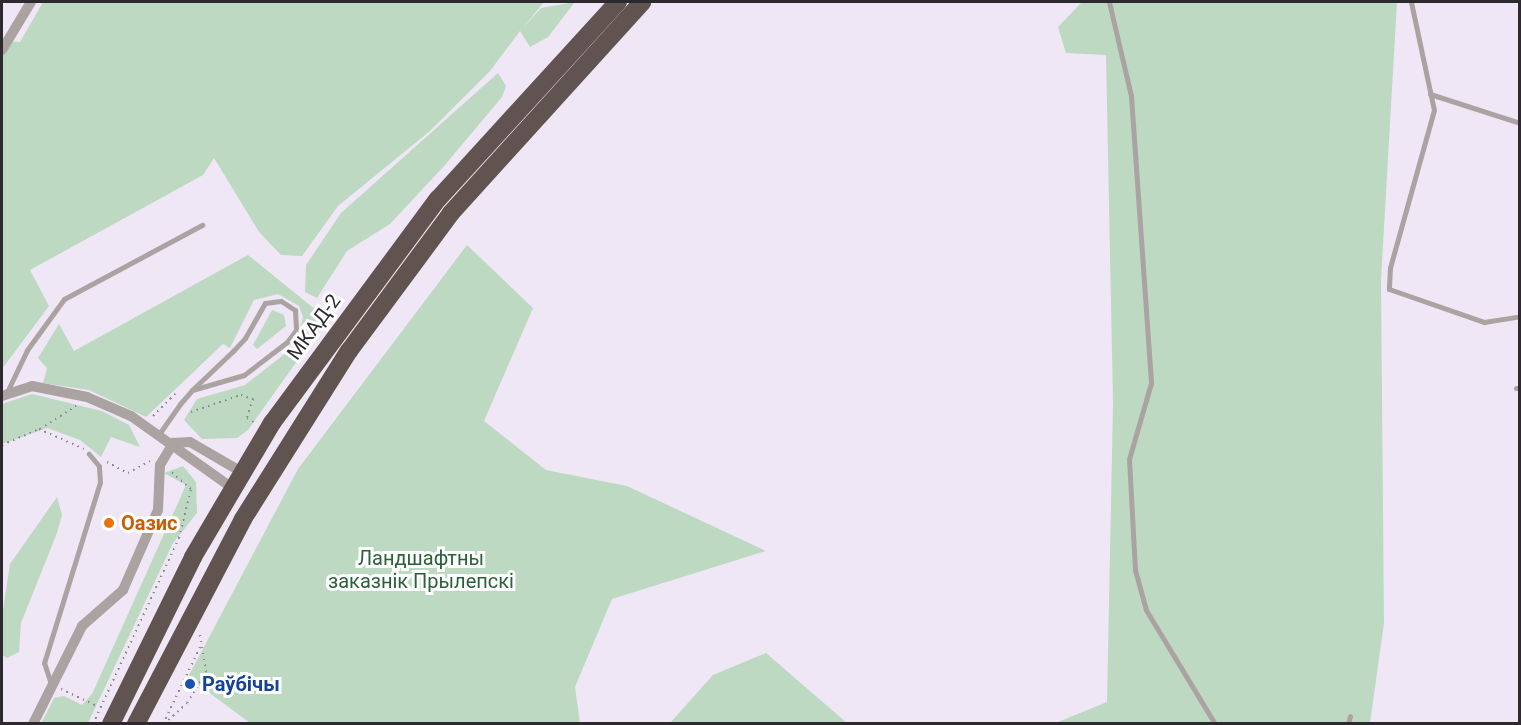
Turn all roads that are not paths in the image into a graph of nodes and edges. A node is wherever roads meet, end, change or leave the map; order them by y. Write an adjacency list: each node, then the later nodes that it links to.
1 (31, 2): 6 (street)
2 (618, 2): 17 (highway, МКАД-2)
3 (642, 2): 16 (highway)
4 (1109, 2): 24 (lane)
5 (1411, 2): 7 (lane)
6 (2, 50)
7 (1430, 94): 8 (lane); 10 (lane)
8 (1520, 123)
9 (202, 225): 12 (lane)
10 (1520, 316)
11 (192, 390): 11 (lane); 13 (lane)
12 (4, 394): 13 (street)
13 (159, 434): 14 (street)
14 (173, 443): 17 (street); 17 (street); 19 (street)
15 (89, 454): 19 (lane)
16 (271, 470): 17 (highway); 18 (highway)
17 (239, 481): 18 (highway); 22 (highway, МКАД-2)
18 (243, 519): 23 (highway)
19 (52, 685): 21 (street)
20 (1350, 717): 25 (lane)
21 (33, 723)
22 (111, 723)
23 (136, 723)
24 (1215, 723)
25 (1348, 723)

